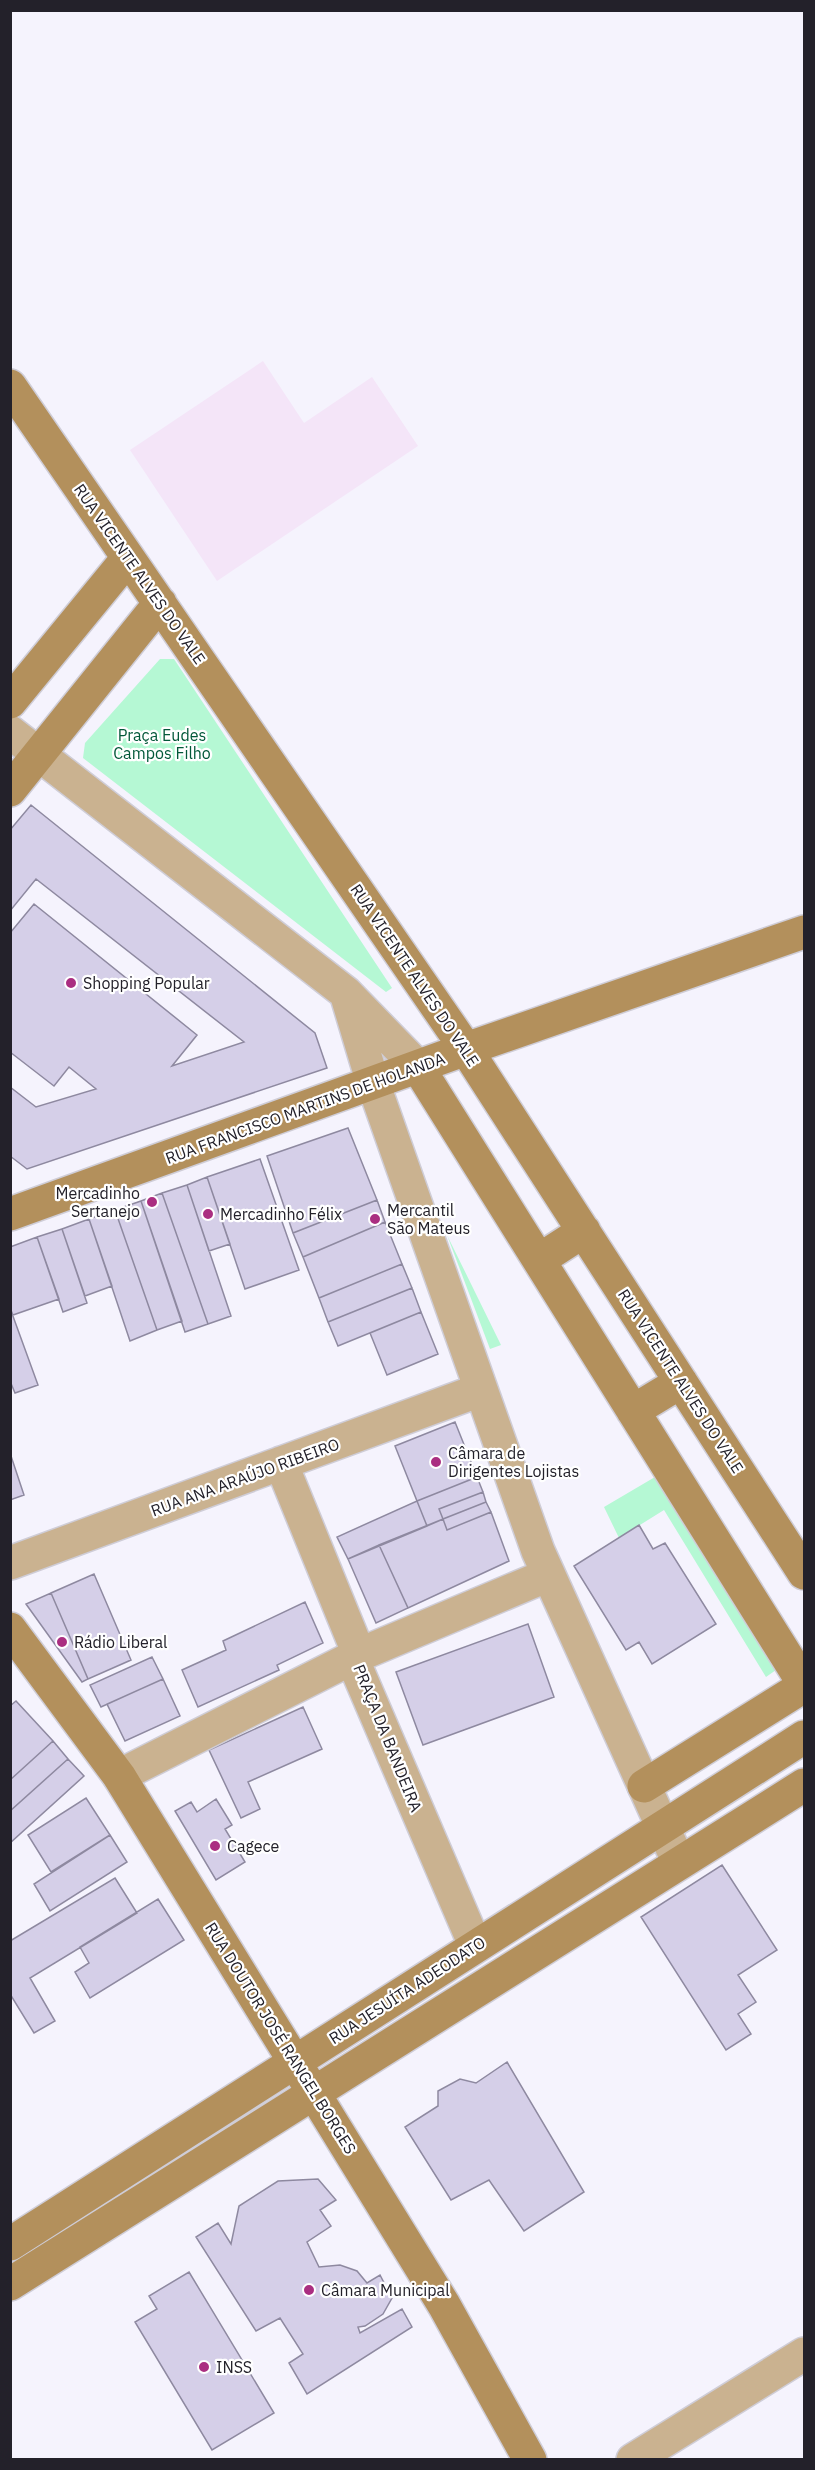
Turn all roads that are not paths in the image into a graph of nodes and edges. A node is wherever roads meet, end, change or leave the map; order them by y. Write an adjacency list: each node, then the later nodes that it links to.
1 (10, 386): 2 (street, RUA VICENTE ALVES DO VALE)
2 (128, 558): 3 (street, RUA VICENTE ALVES DO VALE); 4 (street)
3 (160, 603): 6 (street); 10 (street, RUA VICENTE ALVES DO VALE)
4 (10, 702)
5 (10, 732): 6 (street)
6 (39, 756): 7 (street); 9 (street)
7 (10, 790)
8 (804, 932): 10 (street, RUA FRANCISCO MARTINS DE HOLANDA)
9 (346, 993): 11 (street); 12 (street)
10 (466, 1049): 11 (street, RUA FRANCISCO MARTINS DE HOLANDA); 14 (street, RUA VICENTE ALVES DO VALE)
11 (418, 1067): 12 (street, RUA FRANCISCO MARTINS DE HOLANDA); 15 (street)
12 (373, 1083): 13 (street, RUA FRANCISCO MARTINS DE HOLANDA); 17 (street)
13 (10, 1214)
14 (584, 1231): 15 (street); 16 (street, RUA VICENTE ALVES DO VALE)
15 (539, 1260): 18 (street)
16 (681, 1383): 18 (street); 21 (street, RUA VICENTE ALVES DO VALE)
17 (480, 1390): 19 (street, RUA ANA ARAÚJO RIBEIRO); 22 (street)
18 (633, 1411): 25 (street)
19 (281, 1463): 20 (street, RUA ANA ARAÚJO RIBEIRO); 24 (street, PRAÇA DA BANDEIRA)
20 (10, 1563)
21 (804, 1573)
22 (548, 1575): 24 (street); 29 (street)
23 (10, 1629): 27 (street, RUA DOUTOR JOSÉ RANGEL BORGES)
24 (356, 1656): 27 (street); 32 (street, PRAÇA DA BANDEIRA)
25 (804, 1685): 29 (street)
26 (804, 1737): 30 (street, RUA JESUÍTA ADEODATO)
27 (119, 1776): 33 (street, RUA DOUTOR JOSÉ RANGEL BORGES)
28 (804, 1785): 31 (street)
29 (644, 1786): 30 (street)
30 (663, 1828): 31 (street); 32 (street, RUA JESUÍTA ADEODATO)
31 (680, 1863): 34 (street)
32 (475, 1945): 33 (street, RUA JESUÍTA ADEODATO)
33 (296, 2062): 34 (street, RUA DOUTOR JOSÉ RANGEL BORGES); 35 (street, RUA JESUÍTA ADEODATO)
34 (315, 2092): 36 (street); 38 (street, RUA DOUTOR JOSÉ RANGEL BORGES)
35 (10, 2244)
36 (13, 2277)
37 (804, 2354): 39 (street)
38 (530, 2460)
39 (633, 2460)

